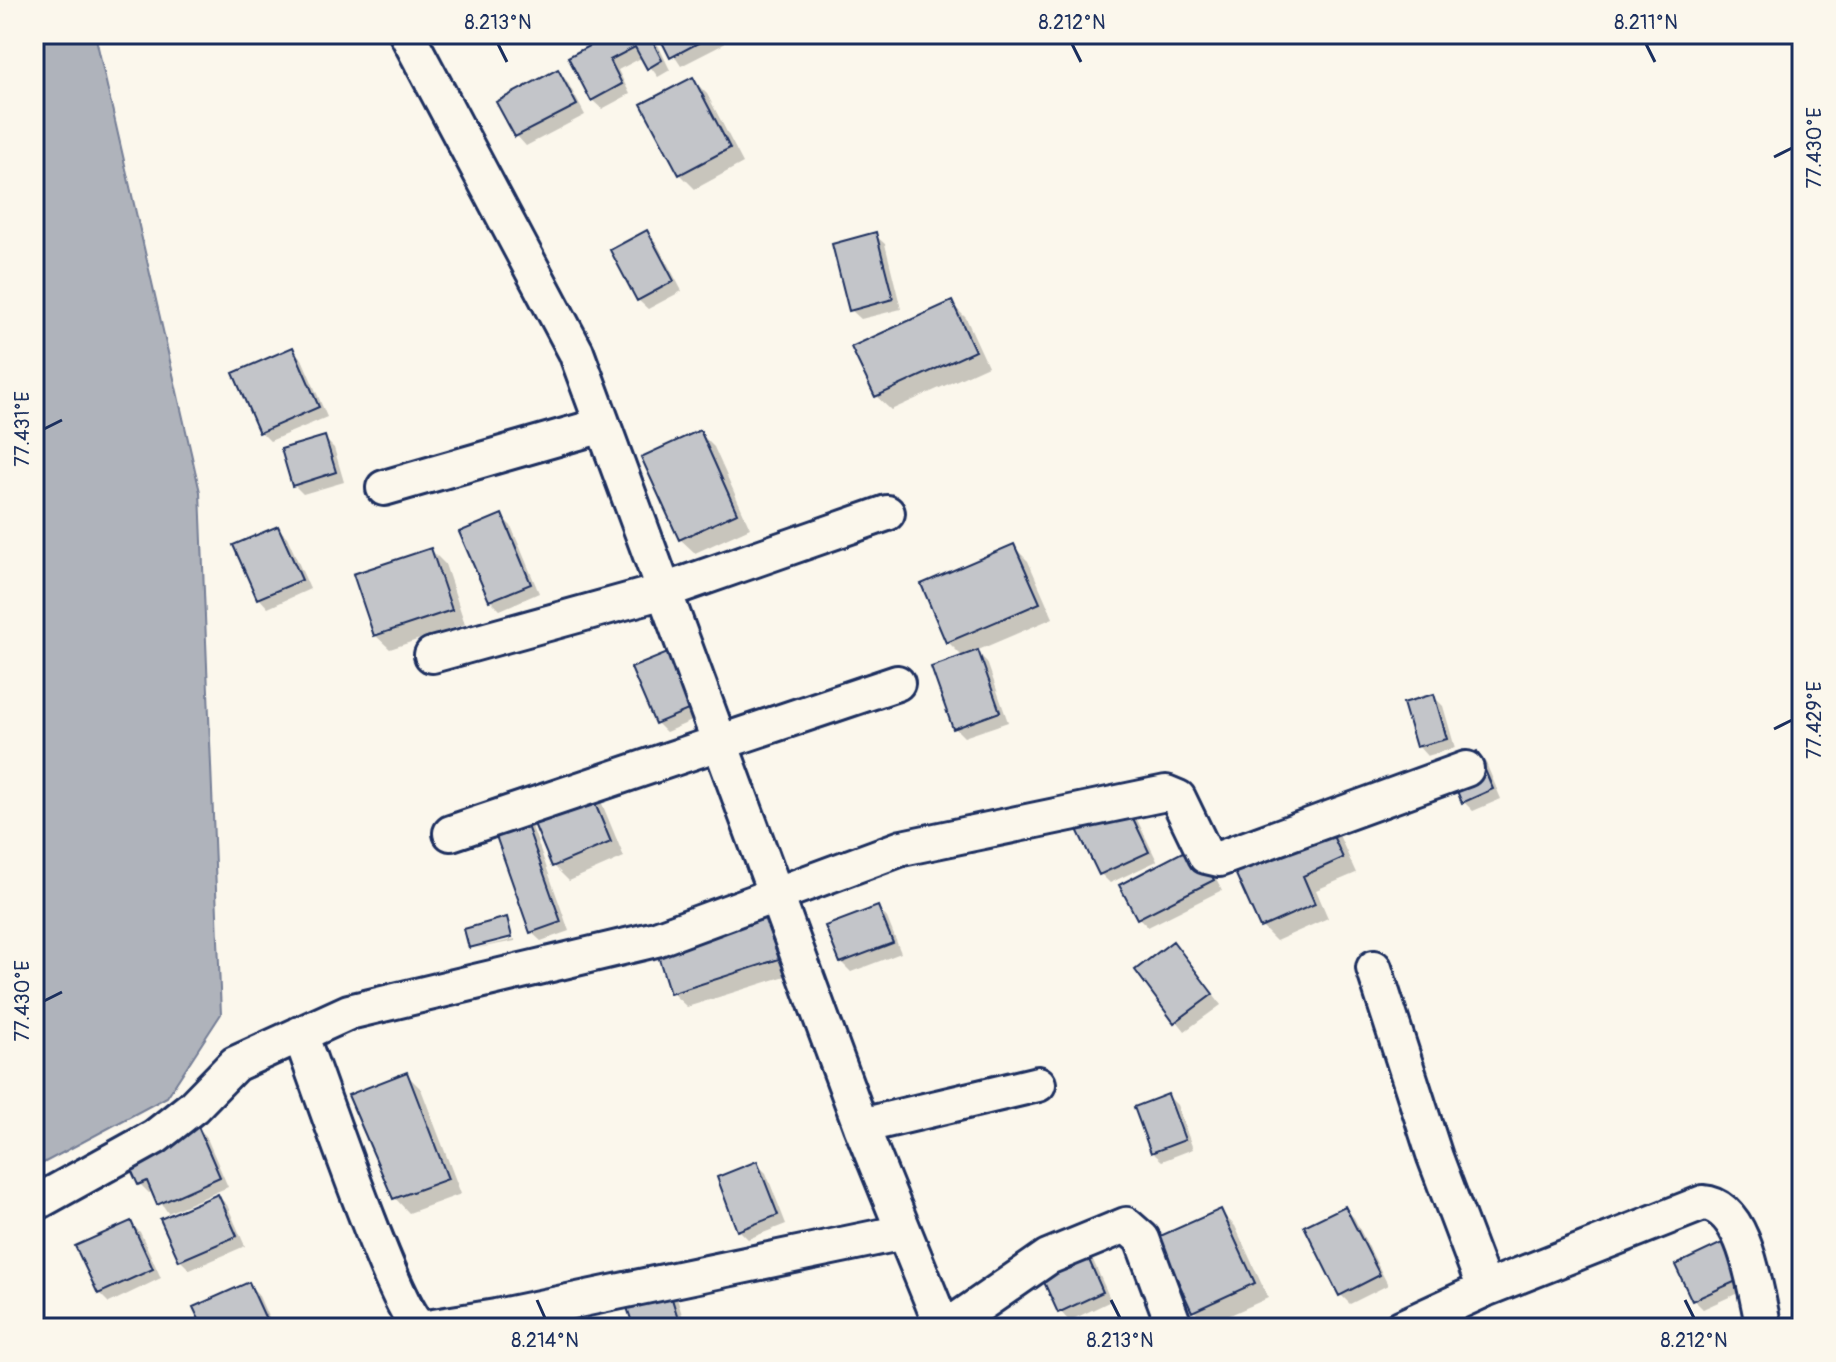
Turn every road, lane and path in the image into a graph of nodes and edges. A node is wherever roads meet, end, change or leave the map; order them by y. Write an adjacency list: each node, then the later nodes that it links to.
1 (407, 34): 2 (street)
2 (603, 425): 3 (street); 5 (street)
3 (384, 488)
4 (887, 513): 5 (street)
5 (664, 591): 6 (street); 8 (street)
6 (432, 655)
7 (897, 683): 8 (street)
8 (719, 742): 10 (street); 11 (street)
9 (1466, 769): 11 (street)
10 (451, 833)
11 (775, 896): 13 (street); 15 (street)
12 (1374, 968): 18 (street)
13 (300, 1034): 16 (street); 20 (street)
14 (1038, 1084): 15 (street)
15 (861, 1126): 17 (street)
16 (34, 1204)
17 (904, 1232): 19 (street); 22 (street)
18 (1485, 1289): 24 (street); 25 (street)
19 (530, 1319): 21 (street)
20 (421, 1328)
21 (427, 1328)
22 (944, 1328): 23 (street)
23 (1175, 1328)
24 (1401, 1328)
25 (1764, 1328)

